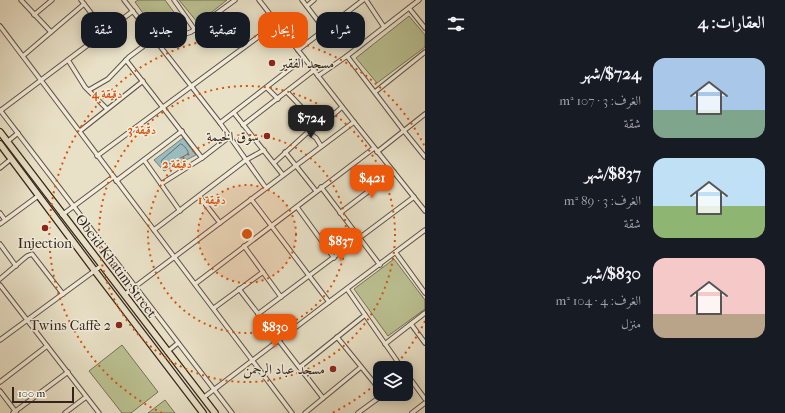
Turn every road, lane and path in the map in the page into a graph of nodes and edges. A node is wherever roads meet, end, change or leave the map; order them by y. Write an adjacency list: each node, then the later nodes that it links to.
1 (21, 0): 22 (street)
2 (52, 0): 22 (street)
3 (81, 0): 13 (street)
4 (131, 0): 12 (street)
5 (174, 0): 28 (street)
6 (235, 0): 18 (street)
7 (302, 0): 14 (street)
8 (314, 0): 14 (street)
9 (365, 0): 20 (street); 26 (street)
10 (419, 0): 15 (street)
11 (260, 1): 19 (street)
12 (126, 2): 16 (street)
13 (84, 4): 17 (street); 29 (street)
14 (307, 6): 24 (street)
15 (409, 8): 26 (street); 27 (street)
16 (133, 11): 21 (street); 23 (street)
17 (90, 12)
18 (219, 12)
19 (268, 12)
20 (348, 12)
21 (135, 14)
22 (34, 15): 29 (street)
23 (127, 16)
24 (316, 18)
25 (0, 26): 38 (street)
26 (384, 27): 39 (street)
27 (425, 28)
28 (195, 30): 30 (street)
29 (51, 32): 38 (street)
30 (187, 34)
31 (316, 35): 36 (street)
32 (258, 37): 47 (street)
33 (84, 48): 41 (street)
34 (140, 48): 42 (street)
35 (162, 48): 47 (street)
36 (298, 50): 40 (street)
37 (425, 52): 51 (street)
38 (23, 56): 45 (street)
39 (347, 56): 44 (street); 51 (street)
40 (304, 58): 43 (street); 48 (street)
41 (68, 60): 45 (street); 49 (street)
42 (126, 60): 46 (street); 49 (street)
43 (313, 71): 44 (street); 50 (street)
44 (318, 76): 54 (street)
45 (40, 81): 55 (street); 66 (street)
46 (143, 81): 53 (street); 56 (street)
47 (191, 86): 53 (street); 61 (street)
48 (267, 88): 52 (street); 57 (street)
49 (89, 90): 56 (street)
50 (286, 92): 52 (street); 58 (street)
51 (375, 92): 64 (street)
52 (278, 99): 62 (street)
53 (163, 107): 63 (street); 77 (street)
54 (342, 107): 58 (street); 60 (street)
55 (0, 110): 68 (street)
56 (107, 110): 66 (street)
57 (234, 113): 61 (street); 62 (street)
58 (333, 113): 67 (street)
59 (425, 114): 64 (street)
60 (354, 122): 72 (street); 73 (street)
61 (220, 124): 69 (street)
62 (243, 125): 74 (street)
63 (182, 131): 79 (street); 81 (street)
64 (404, 131): 76 (street); 78 (street)
65 (0, 132): 70 (main road, Obeid Khatim Street)
66 (80, 132): 77 (street)
67 (308, 132): 72 (street); 75 (street)
68 (18, 133): 70 (street); 98 (street)
69 (229, 136): 79 (street); 82 (street)
70 (7, 142): 104 (main road, Obeid Khatim Street)
71 (0, 144): 80 (main road, Obeid Khatim Street)
72 (321, 146): 84 (street)
73 (374, 148): 76 (street); 91 (street)
74 (264, 150): 82 (street); 83 (street)
75 (286, 152): 83 (street); 84 (street)
76 (377, 152): 86 (street)
77 (98, 156): 88 (street)
78 (425, 156)
79 (202, 158): 90 (street)
80 (11, 159): 85 (street); 94 (main road, Obeid Khatim Street)
81 (144, 160): 89 (street); 90 (street)
82 (246, 160): 92 (street); 95 (street)
83 (274, 163): 87 (street)
84 (296, 166): 87 (street); 93 (street)
85 (0, 168)
86 (394, 172): 96 (street); 103 (street)
87 (283, 175): 92 (street)
88 (113, 177): 89 (street); 98 (street)
89 (116, 181): 109 (street)
90 (161, 184): 100 (street)
91 (321, 187): 93 (street); 103 (street)
92 (266, 188): 97 (street)
93 (316, 191): 99 (street)
94 (38, 196): 105 (street); 120 (main road, Obeid Khatim Street)
95 (199, 196): 100 (street); 106 (street)
96 (414, 197): 101 (street); 111 (street)
97 (251, 199): 106 (street); 108 (street)
98 (74, 206): 104 (street); 126 (street)
99 (297, 207): 108 (street); 116 (street)
100 (180, 211): 109 (street)
101 (425, 211)
102 (0, 213): 105 (street)
103 (340, 213): 111 (street)
104 (62, 215): 119 (main road, Obeid Khatim Street)
105 (5, 220): 107 (street)
106 (220, 223): 115 (street)
107 (0, 224)
108 (271, 226): 113 (street); 122 (street)
109 (154, 230): 115 (street)
110 (425, 230): 114 (street)
111 (360, 238): 116 (street); 117 (street)
112 (0, 244): 118 (street)
113 (244, 246): 121 (street); 124 (street)
114 (396, 253): 117 (street); 130 (street)
115 (174, 257): 124 (street); 126 (street)
116 (334, 258): 122 (street)
117 (380, 265): 128 (street)
118 (16, 266): 123 (street); 129 (street)
119 (101, 266): 120 (street); 131 (main road, Obeid Khatim Street)
120 (95, 271): 129 (street); 167 (main road, Obeid Khatim Street)
121 (262, 272): 127 (street); 132 (street)
122 (309, 276): 132 (street); 133 (street)
123 (0, 279)
124 (195, 284): 134 (street)
125 (0, 285): 138 (street)
126 (135, 287): 131 (street); 143 (street)
127 (239, 289): 134 (street); 136 (street)
128 (347, 289): 133 (street); 137 (street)
129 (63, 294): 138 (street)
130 (425, 294)
131 (124, 295): 147 (main road, Obeid Khatim Street)
132 (281, 297): 136 (street)
133 (329, 302): 142 (street)
134 (214, 308): 148 (street)
135 (425, 313): 139 (street)
136 (258, 314): 142 (street)
137 (365, 315): 140 (street); 145 (street)
138 (27, 320): 141 (street); 146 (street)
139 (411, 324): 144 (street); 145 (street)
140 (337, 337): 150 (street); 151 (street)
141 (0, 340)
142 (278, 340): 148 (street); 151 (street)
143 (178, 343): 147 (street); 156 (street)
144 (425, 343)
145 (385, 344): 149 (street)
146 (47, 346): 152 (street); 154 (street)
147 (167, 352): 159 (main road, Obeid Khatim Street)
148 (252, 361): 156 (street); 170 (street)
149 (397, 361)
150 (361, 366): 153 (street); 160 (street)
151 (300, 367): 160 (street)
152 (68, 372): 158 (street); 164 (street)
153 (373, 381)
154 (0, 382)
155 (413, 384): 161 (street)
156 (215, 390): 159 (street); 169 (street)
157 (0, 391): 164 (street)
158 (86, 397): 165 (street); 166 (street)
159 (203, 398): 168 (main road, Obeid Khatim Street)
160 (324, 398): 171 (street)
161 (425, 399)
162 (374, 401): 172 (street)
163 (425, 403): 173 (street)
164 (15, 412)
165 (65, 413)
166 (99, 413)
167 (204, 413)
168 (215, 413)
169 (232, 413)
170 (292, 413)
171 (305, 413)
172 (358, 413)
173 (412, 413)

